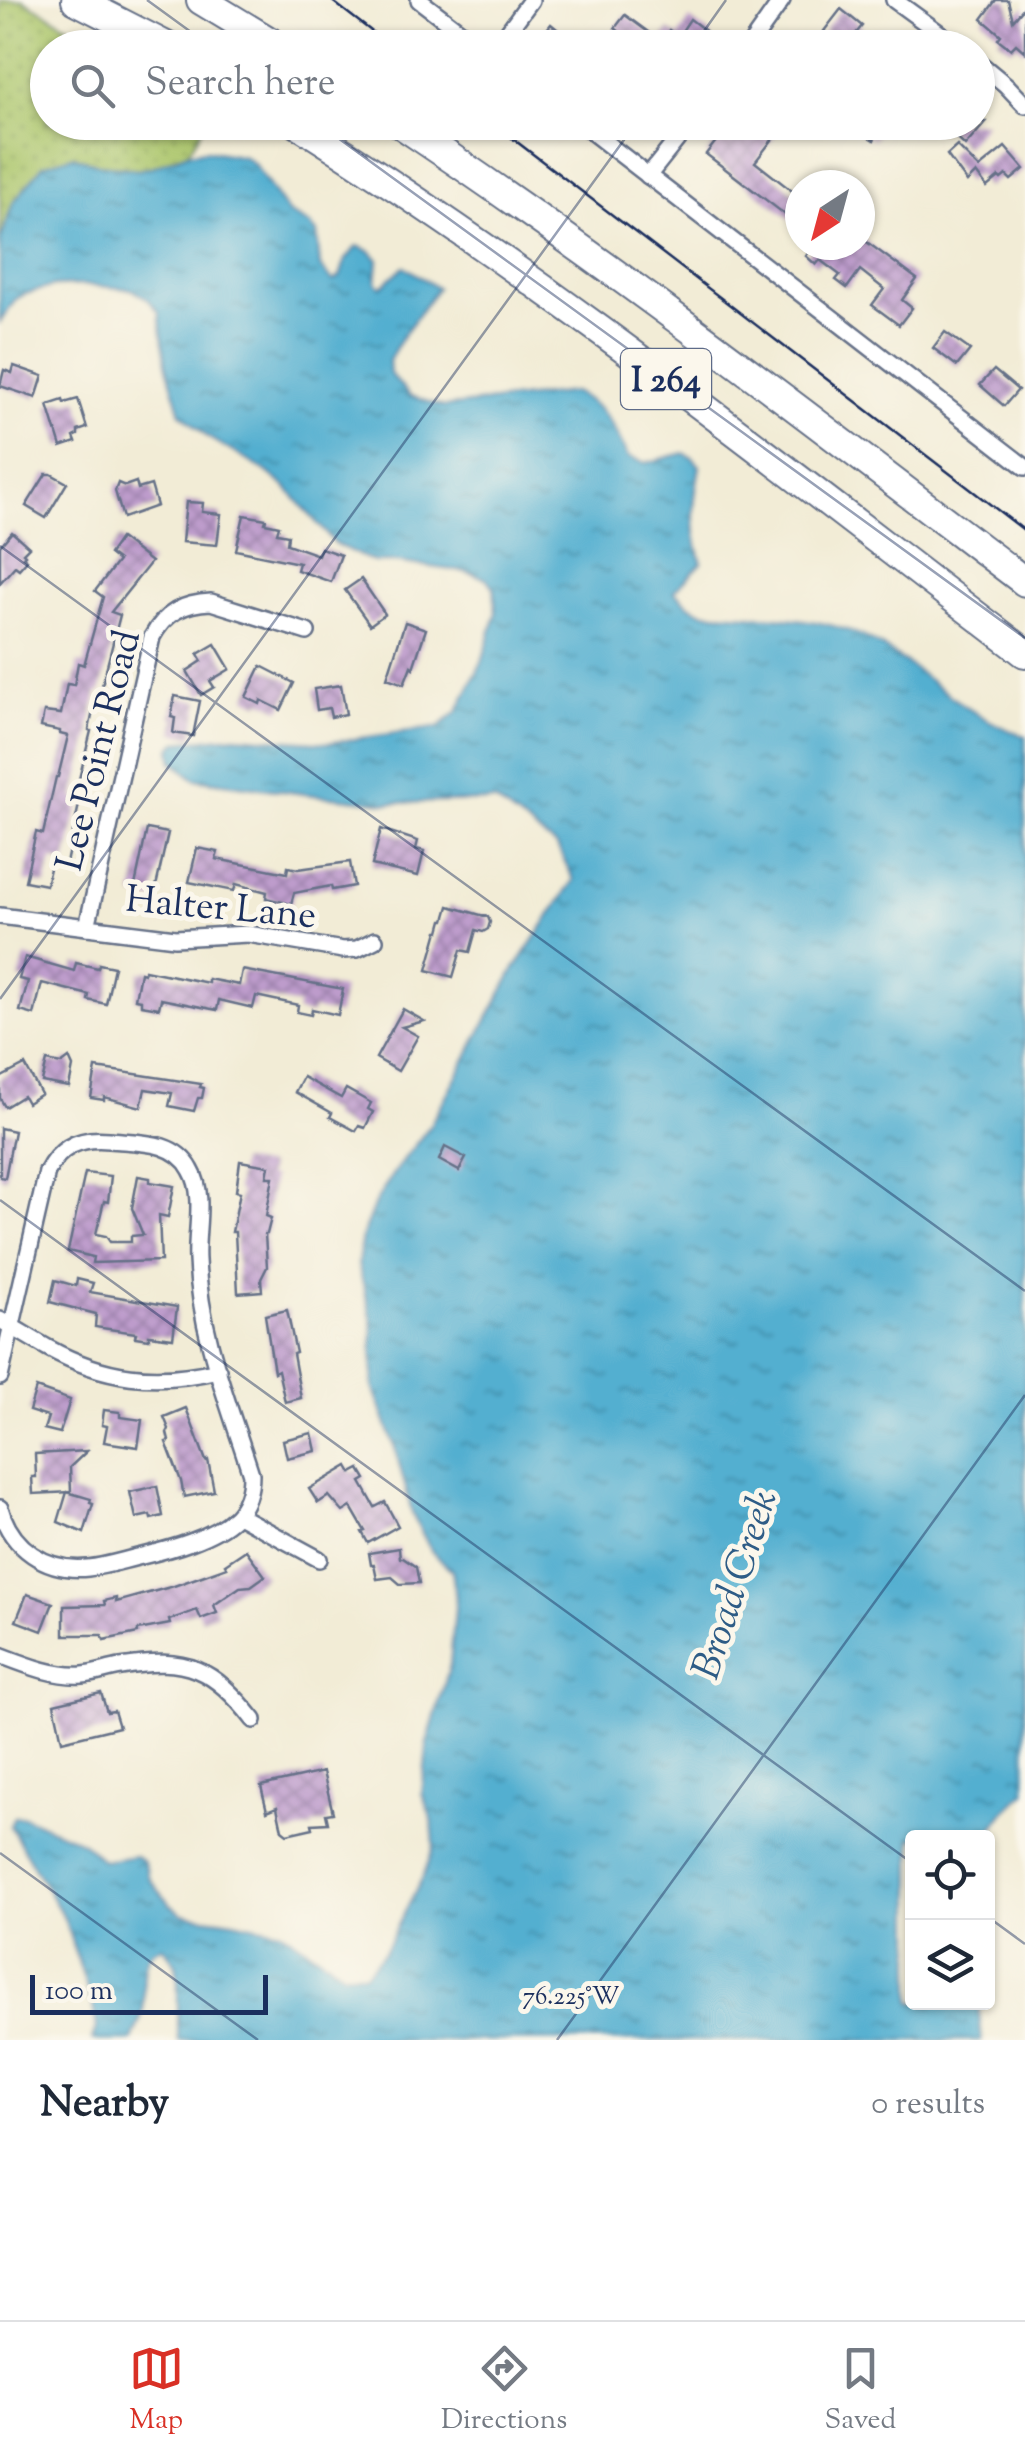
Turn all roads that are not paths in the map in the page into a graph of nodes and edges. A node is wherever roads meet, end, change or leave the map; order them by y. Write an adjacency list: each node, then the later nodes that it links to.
1 (76, 0): 8 (highway)
2 (92, 0): 9 (highway)
3 (202, 0): 10 (highway)
4 (419, 0): 11 (street)
5 (532, 0): 12 (street)
6 (782, 0): 13 (street)
7 (894, 0): 14 (street)
8 (135, 30)
9 (141, 30)
10 (251, 30)
11 (458, 30)
12 (510, 30)
13 (761, 30)
14 (935, 30)
15 (995, 77): 16 (street)
16 (1025, 105)
17 (323, 140): 25 (highway, I 264)
18 (424, 140): 23 (highway, I 264)
19 (602, 140): 21 (street)
20 (677, 140): 21 (street)
21 (648, 176): 22 (street)
22 (1025, 467)
23 (1025, 582)
24 (307, 632): 27 (street, Lee Point Road)
25 (1025, 653)
26 (0, 916): 27 (street, Halter Lane)
27 (87, 927): 28 (street, Halter Lane)
28 (374, 940)
29 (5, 1323): 30 (street); 30 (street); 31 (street)
30 (218, 1370): 33 (street)
31 (0, 1376)
32 (0, 1508): 33 (street)
33 (238, 1515): 34 (street)
34 (319, 1559)
35 (0, 1655): 36 (street)
36 (254, 1720)

